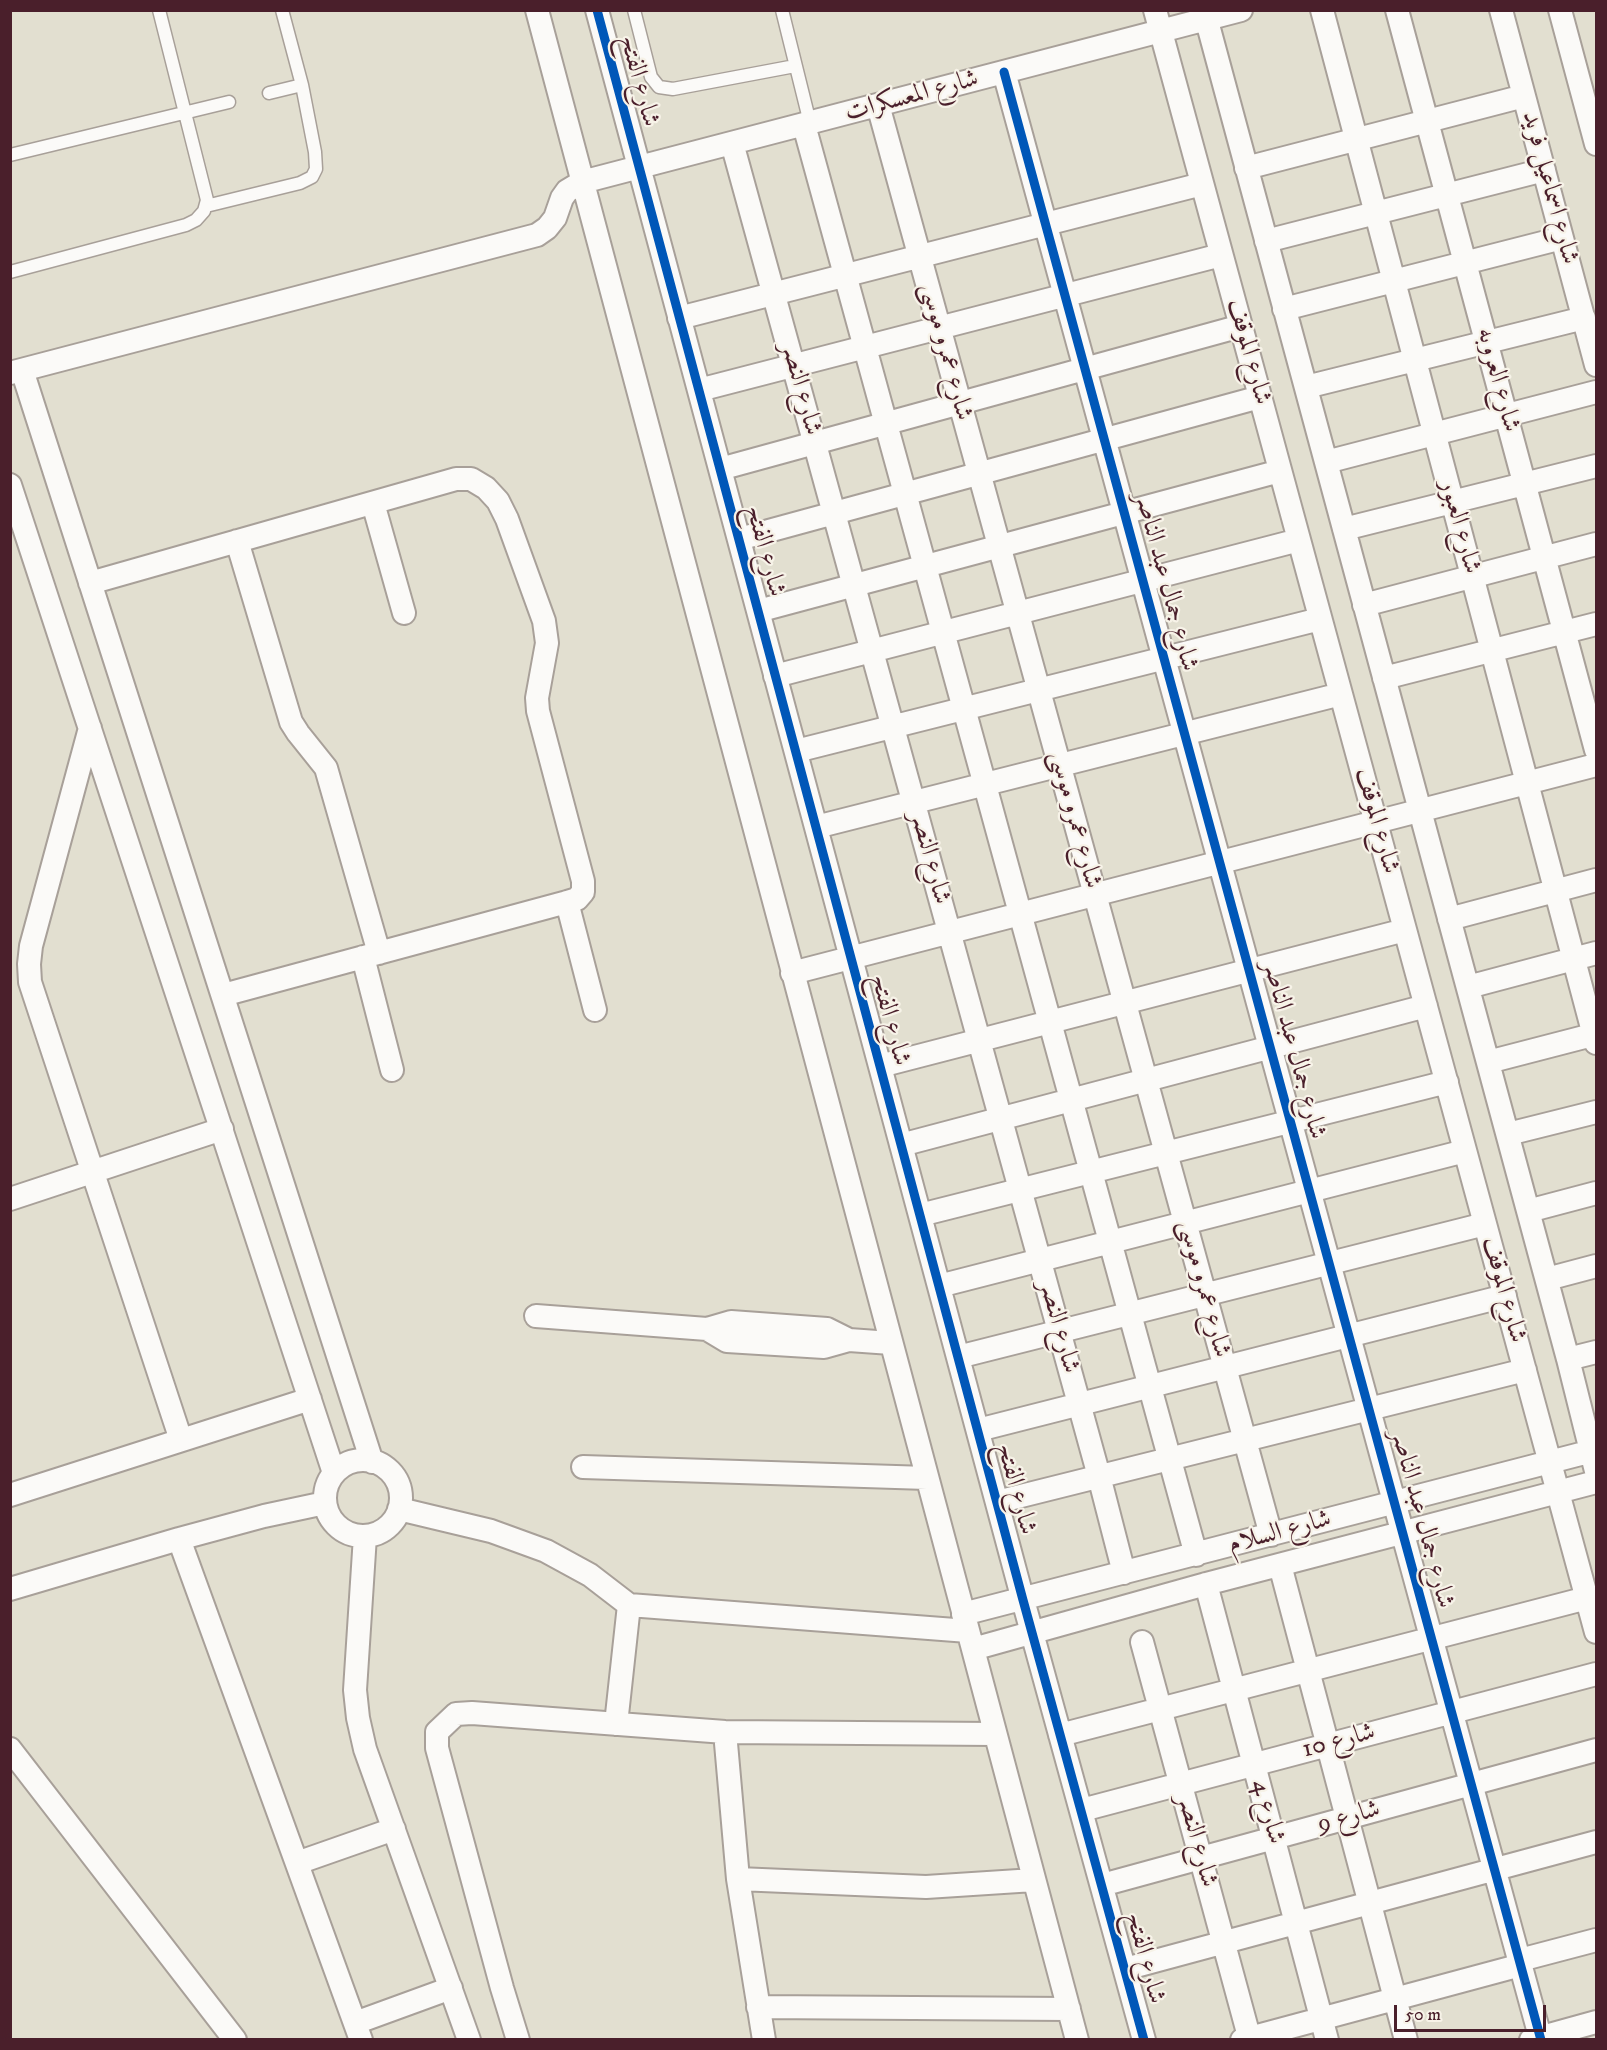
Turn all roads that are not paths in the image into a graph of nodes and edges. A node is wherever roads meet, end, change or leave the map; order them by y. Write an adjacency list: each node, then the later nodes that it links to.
1 (159, 10): 22 (lane)
2 (282, 10): 17 (lane)
3 (537, 10): 32 (street)
4 (597, 10): 29 (street, شارع الفتح)
5 (634, 10): 14 (lane)
6 (782, 10): 14 (lane)
7 (1241, 10): 12 (street, شارع المعسكرات)
8 (1322, 10): 25 (street, شارع العبور)
9 (1397, 10): 23 (street, شارع العروبه)
10 (1501, 10): 19 (street, شارع اسماعيل فريد)
11 (1560, 10): 16 (street)
12 (1206, 15): 13 (street, شارع المعسكرات); 30 (street, شارع الموقف)
13 (1158, 21): 15 (street, شارع المعسكرات); 33 (street, شارع الموقف)
14 (795, 66): 24 (lane)
15 (1004, 72): 21 (street, شارع المعسكرات); 37 (street, شارع جمال عبد الناصر)
16 (1589, 83): 27 (street)
17 (302, 85): 18 (lane); 35 (lane)
18 (269, 93)
19 (1524, 96): 23 (street); 31 (street, شارع اسماعيل فريد)
20 (230, 102): 22 (lane)
21 (878, 105): 24 (street, شارع المعسكرات); 41 (street, شارع عمرو موسى)
22 (184, 113): 28 (lane); 35 (lane)
23 (1427, 121): 25 (street); 34 (street, شارع العروبه)
24 (807, 124): 26 (street, شارع المعسكرات); 44 (street)
25 (1356, 140): 30 (street); 36 (street, شارع العبور)
26 (732, 143): 29 (street, شارع المعسكرات); 46 (street, شارع النصر)
27 (1596, 144)
28 (10, 155)
29 (640, 168): 32 (street, شارع المعسكرات); 49 (street, شارع الفتح)
30 (1246, 168): 39 (street, شارع الموقف)
31 (1544, 170): 34 (street); 38 (street, شارع اسماعيل فريد)
32 (582, 182): 59 (street); 137 (street)
33 (1202, 184): 37 (street); 40 (street, شارع الموقف)
34 (1446, 195): 36 (street); 42 (street, شارع العروبه)
35 (206, 206): 43 (lane)
36 (1376, 213): 39 (street); 45 (street, شارع العبور)
37 (1046, 224): 41 (street); 47 (street, شارع جمال عبد الناصر)
38 (1562, 238): 42 (street); 50 (street, شارع اسماعيل فريد)
39 (1266, 241): 48 (street, شارع الموقف)
40 (1221, 255): 47 (street); 51 (street, شارع الموقف)
41 (919, 256): 44 (street); 52 (street, شارع عمرو موسى)
42 (1465, 263): 45 (street); 53 (street, شارع العروبه)
43 (10, 272)
44 (845, 275): 46 (street); 54 (street)
45 (1394, 281): 48 (street); 55 (street, شارع العبور)
46 (773, 294): 49 (street); 57 (street, شارع النصر)
47 (1065, 295): 52 (street); 58 (street, شارع جمال عبد الناصر)
48 (1284, 309): 60 (street, شارع الموقف)
49 (679, 318): 61 (street, شارع الفتح)
50 (1584, 318): 53 (street); 56 (street, شارع اسماعيل فريد)
51 (1241, 326): 58 (street); 63 (street, شارع الموقف)
52 (939, 328): 54 (street); 64 (street, شارع عمرو موسى)
53 (1486, 342): 55 (street); 65 (street, شارع العروبه)
54 (865, 347): 57 (street); 66 (street)
55 (1415, 360): 60 (street); 67 (street, شارع العبور)
56 (1596, 365)
57 (793, 366): 61 (street); 69 (street, شارع النصر)
58 (1085, 368): 64 (street); 68 (street, شارع جمال عبد الناصر)
59 (16, 372): 92 (street)
60 (1306, 387): 70 (street, شارع الموقف)
61 (699, 390): 72 (street, شارع الفتح)
62 (1596, 392): 65 (street)
63 (1260, 397): 68 (street); 73 (street, شارع الموقف)
64 (959, 403): 66 (street); 74 (street, شارع عمرو موسى)
65 (1506, 415): 67 (street); 75 (street, شارع العروبه)
66 (885, 423): 69 (street); 77 (street)
67 (1434, 434): 70 (street); 78 (street, شارع العبور)
68 (1104, 440): 74 (street); 80 (street, شارع جمال عبد الناصر)
69 (814, 442): 72 (street); 81 (street, شارع النصر)
70 (1326, 462): 82 (street, شارع الموقف)
71 (1596, 466): 75 (street)
72 (720, 469): 83 (street, شارع الفتح)
73 (1280, 471): 80 (street); 84 (street, شارع الموقف)
74 (979, 474): 77 (street); 87 (street, شارع عمرو موسى)
75 (1525, 484): 78 (street); 88 (street, شارع العروبه)
76 (10, 485): 111 (street)
77 (905, 494): 81 (street); 89 (street)
78 (1452, 502): 82 (street); 90 (street, شارع العبور)
79 (373, 503): 85 (street); 97 (street); 127 (street)
80 (1125, 513): 87 (street); 91 (street, شارع جمال عبد الناصر)
81 (834, 514): 83 (street); 93 (street, شارع النصر)
82 (1344, 529): 94 (street, شارع الموقف)
83 (739, 539): 95 (street, شارع الفتح)
84 (1299, 540): 91 (street); 98 (street, شارع الموقف)
85 (237, 541): 92 (street); 133 (street)
86 (1596, 544): 88 (street)
87 (999, 547): 89 (street); 96 (street, شارع عمرو موسى)
88 (1545, 558): 90 (street); 101 (street, شارع العروبه)
89 (925, 566): 93 (street); 100 (street)
90 (1472, 577): 94 (street); 103 (street, شارع العبور)
91 (1143, 580): 96 (street); 104 (street, شارع جمال عبد الناصر)
92 (90, 583): 139 (street)
93 (854, 585): 95 (street); 102 (street, شارع النصر)
94 (1364, 605): 106 (street, شارع الموقف)
95 (758, 611): 105 (street, شارع الفتح)
96 (1017, 613): 100 (street); 107 (street, شارع عمرو موسى)
97 (404, 614)
98 (1320, 619): 104 (street); 108 (street, شارع الموقف)
99 (1596, 624): 101 (street)
100 (943, 632): 102 (street); 109 (street)
101 (1565, 632): 103 (street); 113 (street, شارع العروبه)
102 (872, 650): 105 (street); 110 (street, شارع النصر)
103 (1492, 651): 106 (street); 117 (street, شارع العبور)
104 (1164, 658): 107 (street); 112 (street, شارع جمال عبد الناصر)
105 (775, 675): 114 (street, شارع الفتح)
106 (1384, 678): 120 (street, شارع الموقف)
107 (1038, 690): 109 (street); 115 (street, شارع عمرو موسى)
108 (1341, 694): 112 (street); 121 (street, شارع الموقف)
109 (964, 709): 110 (street); 118 (street)
110 (893, 727): 114 (street); 119 (street, شارع النصر)
111 (90, 729): 156 (street); 162 (street)
112 (1185, 733): 115 (street); 123 (street, شارع جمال عبد الناصر)
113 (1596, 750)
114 (795, 751): 122 (street, شارع الفتح)
115 (1059, 765): 118 (street); 126 (street, شارع عمرو موسى)
116 (1596, 765): 117 (street)
117 (1527, 783): 120 (street); 125 (street, شارع العبور)
118 (985, 784): 119 (street); 128 (street)
119 (914, 803): 122 (street); 131 (street, شارع النصر)
120 (1420, 811): 121 (street); 129 (street, شارع الموقف)
121 (1376, 822): 123 (street); 130 (street, شارع الموقف)
122 (816, 827): 134 (street, شارع الفتح)
123 (1220, 863): 126 (street); 136 (street, شارع جمال عبد الناصر)
124 (1596, 880): 125 (street)
125 (1556, 891): 129 (street); 135 (street, شارع العبور)
126 (1094, 895): 128 (street); 140 (street, شارع عمرو موسى)
127 (567, 902): 133 (street); 142 (street)
128 (1020, 914): 131 (street); 143 (street)
129 (1449, 919): 138 (street, شارع الموقف)
130 (1405, 930): 136 (street); 141 (street, شارع الموقف)
131 (950, 933): 134 (street); 145 (street, شارع النصر)
132 (1596, 953): 135 (street)
133 (371, 955): 139 (street); 149 (street)
134 (851, 958): 137 (street); 148 (street, شارع الفتح)
135 (1574, 959): 138 (street); 144 (street, شارع العبور)
136 (1249, 971): 140 (street); 146 (street, شارع جمال عبد الناصر)
137 (792, 973): 183 (street)
138 (1468, 987): 147 (street, شارع الموقف)
139 (223, 995): 198 (street)
140 (1124, 1003): 143 (street); 150 (street, شارع عمرو موسى)
141 (1426, 1006): 146 (street); 151 (street, شارع الموقف)
142 (596, 1010)
143 (1050, 1022): 145 (street); 152 (street)
144 (1596, 1038): 147 (street)
145 (979, 1040): 148 (street); 154 (street, شارع النصر)
146 (1270, 1047): 150 (street); 155 (street, شارع جمال عبد الناصر)
147 (1488, 1062): 157 (street, شارع الموقف)
148 (880, 1066): 158 (street, شارع الفتح)
149 (392, 1070)
150 (1145, 1080): 152 (street); 160 (street, شارع عمرو موسى)
151 (1447, 1082): 155 (street); 159 (street, شارع الموقف)
152 (1071, 1100): 154 (street); 161 (street)
153 (1596, 1112): 157 (street)
154 (1001, 1118): 158 (street); 163 (street, شارع النصر)
155 (1290, 1121): 160 (street); 164 (street, شارع جمال عبد الناصر)
156 (222, 1129): 162 (street); 190 (street)
157 (1508, 1134): 167 (street, شارع الموقف)
158 (901, 1145): 168 (street, شارع الفتح)
159 (1466, 1151): 164 (street); 170 (street, شارع الموقف)
160 (1165, 1153): 161 (street); 169 (street, شارع عمرو موسى)
161 (1091, 1171): 163 (street); 171 (street)
162 (92, 1172): 166 (street); 194 (street)
163 (1020, 1190): 168 (street); 172 (street, شارع النصر)
164 (1310, 1191): 169 (street); 173 (street, شارع جمال عبد الناصر)
165 (1596, 1193): 167 (street)
166 (10, 1199)
167 (1528, 1211): 175 (street, شارع الموقف)
168 (920, 1215): 176 (street, شارع الفتح)
169 (1185, 1223): 171 (street); 177 (street, شارع عمرو موسى)
170 (1485, 1224): 173 (street); 178 (street, شارع الموقف)
171 (1111, 1242): 172 (street); 179 (street)
172 (1040, 1260): 176 (street); 181 (street, شارع النصر)
173 (1329, 1263): 177 (street); 182 (street, شارع جمال عبد الناصر)
174 (1596, 1266): 175 (street)
175 (1547, 1279): 186 (street, شارع الموقف)
176 (939, 1286): 185 (street, شارع الفتح)
177 (1204, 1295): 179 (street); 187 (street, شارع عمرو موسى)
178 (1505, 1296): 182 (street); 188 (street, شارع الموقف)
179 (1130, 1314): 181 (street); 189 (street)
180 (536, 1316): 183 (street)
181 (1059, 1332): 185 (street); 191 (street, شارع النصر)
182 (1349, 1336): 187 (street); 192 (street, شارع جمال عبد الناصر)
183 (891, 1343): 203 (street)
184 (1596, 1352): 186 (street)
185 (958, 1357): 193 (street, شارع الفتح)
186 (1568, 1359): 196 (street, شارع الموقف)
187 (1224, 1368): 189 (street); 195 (street, شارع عمرو موسى)
188 (1525, 1370): 192 (street); 199 (street, شارع الموقف)
189 (1150, 1386): 191 (street); 197 (street)
190 (310, 1399): 194 (street); 201 (street)
191 (1079, 1404): 193 (street); 202 (street, شارع النصر)
192 (1369, 1409): 195 (street); 209 (street, شارع جمال عبد الناصر)
193 (978, 1430): 207 (street, شارع الفتح)
194 (181, 1440): 206 (street)
195 (1244, 1440): 197 (street); 212 (street, شارع عمرو موسى)
196 (1595, 1457): 199 (street, شارع السلام)
197 (1170, 1458): 202 (street); 215 (street)
198 (372, 1462): 201 (street); 210 (street)
199 (1550, 1462): 205 (street, شارع الموقف); 209 (street, شارع السلام)
200 (582, 1467): 203 (street)
201 (334, 1473): 208 (street)
202 (1099, 1476): 207 (street); 217 (street, شارع النصر)
203 (927, 1478): 223 (street)
204 (1596, 1482): 205 (street, شارع السلام)
205 (1558, 1492): 211 (street, شارع السلام); 220 (street, شارع الموقف)
206 (10, 1495)
207 (997, 1502): 221 (street, شارع الفتح)
208 (325, 1503): 213 (street); 214 (street)
209 (1395, 1503): 211 (street, شارع جمال عبد الناصر); 212 (street, شارع السلام)
210 (399, 1509): 213 (street); 222 (street)
211 (1403, 1533): 216 (street, شارع السلام); 226 (street, شارع جمال عبد الناصر)
212 (1270, 1535): 215 (street, شارع السلام)
213 (365, 1536): 245 (street)
214 (179, 1539): 219 (street); 249 (street)
215 (1196, 1555): 217 (street, شارع السلام)
216 (1280, 1564): 218 (street, شارع السلام); 228 (street)
217 (1124, 1573): 221 (street, شارع السلام)
218 (1206, 1584): 225 (street, شارع السلام); 230 (street, شارع 4)
219 (10, 1589)
220 (1587, 1599): 224 (street, شارع الموقف); 226 (street)
221 (1023, 1600): 223 (street, شارع السلام); 225 (street, شارع الفتح)
222 (628, 1605): 223 (street); 233 (street)
223 (968, 1632): 225 (street, شارع السلام); 235 (street)
224 (1596, 1632)
225 (1032, 1634): 236 (street, شارع الفتح)
226 (1432, 1639): 228 (street); 232 (street, شارع جمال عبد الناصر)
227 (1143, 1642): 231 (street, شارع النصر)
228 (1308, 1671): 230 (street); 237 (street)
229 (1596, 1674): 232 (street, شارع 10)
230 (1235, 1690): 231 (street); 240 (street, شارع 4)
231 (1161, 1709): 236 (street); 241 (street, شارع النصر)
232 (1452, 1713): 237 (street, شارع 10); 242 (street, شارع جمال عبد الناصر)
233 (616, 1724): 234 (street); 271 (street)
234 (725, 1732): 235 (street); 251 (street)
235 (995, 1734): 252 (street)
236 (1060, 1736): 243 (street, شارع الفتح)
237 (1328, 1745): 240 (street, شارع 10); 244 (street)
238 (10, 1749): 269 (street)
239 (1596, 1750): 242 (street, شارع 9)
240 (1254, 1765): 241 (street, شارع 10); 246 (street, شارع 4)
241 (1181, 1784): 243 (street, شارع 10); 248 (street, شارع النصر)
242 (1471, 1784): 244 (street, شارع 9); 250 (street, شارع جمال عبد الناصر)
243 (1082, 1810): 253 (street, شارع الفتح)
244 (1347, 1818): 246 (street, شارع 9); 254 (street)
245 (394, 1829): 249 (street); 260 (street)
246 (1274, 1838): 248 (street, شارع 9); 255 (street, شارع 4)
247 (1596, 1842): 250 (street)
248 (1201, 1858): 253 (street, شارع 9); 257 (street, شارع النصر)
249 (297, 1863): 266 (street)
250 (1495, 1869): 254 (street); 258 (street, شارع جمال عبد الناصر)
251 (738, 1879): 252 (street); 262 (street)
252 (1034, 1880): 263 (street)
253 (1102, 1885): 259 (street, شارع الفتح)
254 (1370, 1903): 255 (street); 261 (street)
255 (1296, 1923): 257 (street); 265 (street, شارع 4)
256 (1596, 1940): 258 (street)
257 (1223, 1943): 259 (street); 267 (street, شارع النصر)
258 (1520, 1963): 261 (street); 268 (street, شارع جمال عبد الناصر)
259 (1125, 1969): 274 (street, شارع الفتح)
260 (451, 1988): 266 (street); 270 (street)
261 (1395, 1999): 265 (street); 275 (street)
262 (758, 2007): 263 (street); 272 (street)
263 (1069, 2009): 273 (street)
264 (1596, 2022): 268 (street)
265 (1324, 2029): 267 (street)
266 (358, 2031)
267 (1247, 2039)
268 (1537, 2039)
269 (235, 2040)
270 (469, 2040)
271 (518, 2040)
272 (764, 2040)
273 (1077, 2040)
274 (1144, 2040)
275 (1406, 2040)

